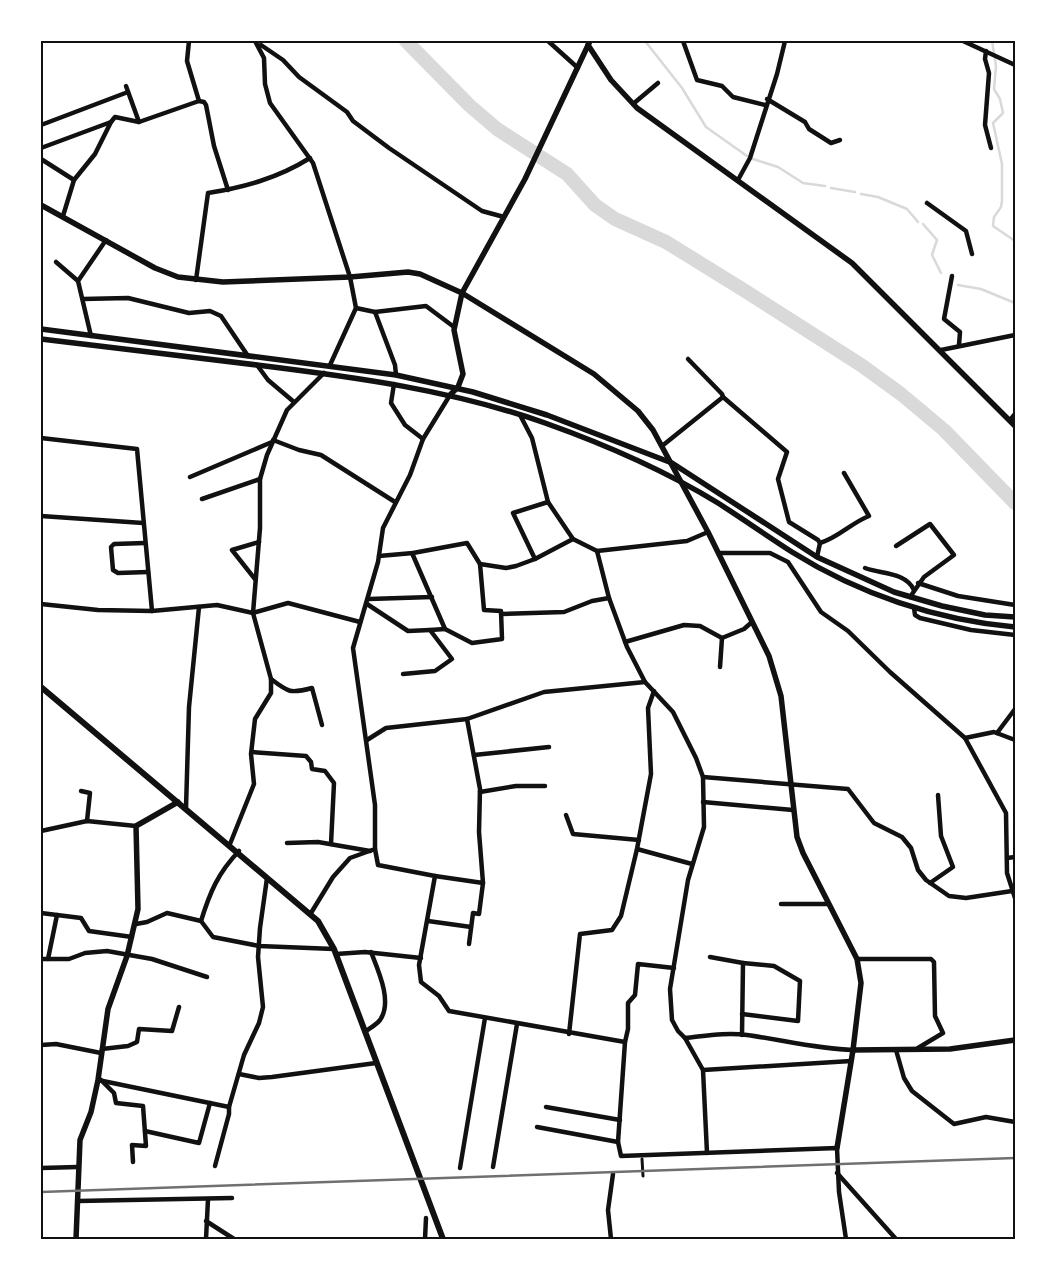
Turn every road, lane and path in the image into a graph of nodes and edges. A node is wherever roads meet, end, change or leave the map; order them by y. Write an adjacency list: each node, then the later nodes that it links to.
1 (189, 41): 16 (street)
2 (255, 41): 8 (street)
3 (548, 41): 11 (street)
4 (683, 41): 18 (street)
5 (785, 41): 15 (street)
6 (963, 41): 9 (street)
7 (589, 43): 11 (street); 17 (street)
8 (259, 46): 25 (street); 33 (street)
9 (988, 52): 10 (street); 24 (street)
10 (1015, 65)
11 (577, 69): 33 (street)
12 (658, 83): 17 (street)
13 (126, 86): 14 (street)
14 (128, 92): 20 (street); 21 (street)
15 (768, 100): 18 (street); 22 (street)
16 (199, 101): 20 (street); 29 (street)
17 (633, 104): 28 (street)
18 (765, 105): 28 (street)
19 (111, 122): 20 (street); 23 (street); 27 (street)
20 (139, 122)
21 (41, 125)
22 (840, 140)
23 (41, 148)
24 (991, 148)
25 (310, 158): 29 (street); 38 (street)
26 (41, 159): 27 (street)
27 (74, 180): 32 (street)
28 (738, 180): 51 (street)
29 (228, 190): 39 (street)
30 (927, 203): 35 (street)
31 (41, 205): 32 (street)
32 (63, 216): 34 (street)
33 (504, 217): 41 (street)
34 (106, 240): 39 (street); 40 (street)
35 (972, 254)
36 (56, 262): 40 (street)
37 (952, 276): 50 (street)
38 (350, 277): 39 (street); 41 (street); 43 (street)
39 (196, 280)
40 (78, 281): 42 (street)
41 (462, 293): 45 (street); 70 (street)
42 (83, 299): 48 (street); 52 (street)
43 (356, 308): 44 (street); 55 (street)
44 (375, 312): 45 (street); 57 (street)
45 (454, 327): 59 (street)
46 (41, 329): 48 (street)
47 (1015, 335): 50 (street)
48 (91, 336): 52 (street)
49 (41, 339): 54 (street)
50 (959, 345): 51 (street)
51 (941, 350): 65 (street)
52 (248, 356): 55 (street)
53 (688, 359): 61 (street)
54 (257, 365): 56 (street); 62 (street)
55 (330, 366): 57 (street)
56 (324, 373): 58 (street); 62 (street)
57 (396, 375): 59 (street)
58 (394, 384): 60 (street); 68 (street)
59 (458, 387): 60 (street); 71 (street)
60 (450, 395): 64 (street); 68 (street)
61 (723, 397): 70 (street); 85 (street)
62 (294, 402): 69 (street)
63 (1015, 414): 65 (street)
64 (520, 415): 75 (street); 78 (street)
65 (1010, 420): 66 (street)
66 (1015, 426)
67 (41, 438): 80 (street)
68 (423, 439): 77 (street)
69 (273, 441): 73 (street); 74 (street); 77 (street)
70 (662, 446): 71 (street)
71 (672, 463): 75 (street); 92 (street)
72 (844, 473): 85 (street)
73 (190, 477)
74 (260, 479): 76 (street); 83 (street)
75 (681, 483): 81 (street); 88 (street)
76 (202, 499)
77 (395, 502): 91 (street)
78 (548, 502): 82 (street); 93 (street)
79 (41, 516): 80 (street)
80 (143, 523): 84 (street)
81 (708, 532): 87 (street); 90 (street)
82 (573, 539): 87 (street); 93 (street)
83 (259, 542): 98 (street); 98 (street)
84 (145, 543): 97 (street); 97 (street)
85 (820, 543): 92 (street)
86 (896, 546): 99 (street)
87 (597, 550): 103 (street)
88 (792, 552): 94 (street); 108 (street)
89 (412, 553): 91 (street); 95 (street); 101 (street)
90 (719, 553): 94 (street); 114 (street)
91 (379, 556): 104 (street)
92 (817, 557): 102 (street)
93 (536, 559): 95 (street)
94 (786, 561): 131 (street)
95 (480, 564): 111 (street)
96 (865, 568): 100 (street)
97 (148, 572): 109 (street)
98 (255, 579): 110 (street)
99 (918, 583): 100 (street); 106 (street)
100 (914, 590): 102 (street)
101 (432, 597): 104 (street); 116 (street)
102 (910, 597): 112 (street)
103 (609, 598): 111 (street); 120 (street)
104 (368, 602): 113 (street); 117 (street)
105 (41, 604): 109 (street)
106 (1015, 605)
107 (199, 607): 109 (street); 110 (street); 145 (street)
108 (914, 608): 115 (street); 118 (street)
109 (152, 611)
110 (252, 613): 113 (street); 123 (street)
111 (501, 614): 116 (street)
112 (1015, 617)
113 (360, 622): 132 (street)
114 (752, 622): 119 (street); 138 (street)
115 (1015, 627)
116 (445, 629): 117 (street)
117 (430, 630): 122 (street)
118 (1015, 635)
119 (722, 638): 120 (street); 121 (street)
120 (625, 642): 124 (street)
121 (720, 666)
122 (403, 674)
123 (271, 679): 129 (street); 135 (street)
124 (645, 682): 126 (street); 128 (street)
125 (41, 687): 143 (main road)
126 (654, 691): 137 (street); 151 (street)
127 (1015, 709): 130 (street)
128 (467, 718): 132 (street); 136 (street)
129 (322, 725)
130 (997, 732): 131 (street); 133 (street)
131 (966, 738): 159 (street)
132 (367, 740): 156 (street)
133 (1015, 740)
134 (549, 746): 136 (street)
135 (252, 752): 153 (street); 154 (street)
136 (474, 755): 141 (street)
137 (703, 778): 138 (street); 144 (street)
138 (790, 783): 146 (street); 164 (street)
139 (544, 786): 141 (street)
140 (81, 792): 148 (street)
141 (480, 792): 163 (street)
142 (938, 795): 164 (street)
143 (178, 802): 145 (main road); 149 (street)
144 (703, 802): 146 (street); 160 (street)
145 (186, 808): 153 (main road)
146 (793, 810): 169 (street)
147 (566, 815): 151 (street)
148 (87, 821): 149 (street); 150 (street)
149 (136, 826): 175 (street)
150 (41, 831)
151 (639, 840): 155 (street)
152 (287, 843): 154 (street)
153 (230, 844): 157 (main road)
154 (331, 844): 156 (street)
155 (637, 849): 160 (street); 196 (street)
156 (373, 850): 162 (street); 171 (street)
157 (239, 852): 161 (main road); 173 (street)
158 (1015, 857): 159 (street)
159 (1007, 858): 165 (street)
160 (692, 864): 189 (street)
161 (267, 876): 171 (main road); 179 (street)
162 (435, 876): 163 (street); 174 (street)
163 (483, 882): 176 (street)
164 (930, 883): 166 (street)
165 (1012, 883): 166 (street)
166 (1012, 892): 167 (street)
167 (1015, 898)
168 (781, 904): 169 (street)
169 (828, 904): 187 (street)
170 (41, 913): 172 (street)
171 (311, 913): 180 (main road)
172 (57, 915): 177 (street); 186 (street)
173 (201, 921): 175 (street); 179 (street)
174 (428, 921): 176 (street); 184 (street)
175 (136, 924): 177 (street)
176 (471, 927): 178 (street)
177 (132, 937): 182 (street)
178 (469, 944)
179 (259, 946): 180 (street); 209 (street)
180 (335, 952): 181 (street); 195 (main road)
181 (371, 952): 184 (street); 195 (street)
182 (127, 956): 186 (street); 190 (street); 205 (street)
183 (710, 957): 188 (street)
184 (421, 958): 193 (street)
185 (41, 959): 186 (street)
186 (48, 959)
187 (857, 959): 202 (street); 204 (street)
188 (743, 963): 192 (street); 192 (street)
189 (674, 968): 198 (street); 200 (street)
190 (206, 977)
191 (179, 1007): 205 (street)
192 (742, 1014): 197 (street)
193 (485, 1018): 194 (street); 227 (street)
194 (517, 1024): 196 (street); 225 (street)
195 (365, 1032): 207 (main road)
196 (569, 1034): 200 (street)
197 (742, 1035): 198 (street); 202 (street)
198 (685, 1038): 208 (street)
199 (1015, 1040): 204 (street)
200 (625, 1042): 214 (street)
201 (41, 1045): 205 (street)
202 (853, 1050): 203 (street); 206 (street)
203 (896, 1050): 204 (street); 215 (street)
204 (916, 1050)
205 (102, 1051): 210 (street)
206 (851, 1061): 208 (street); 219 (street)
207 (376, 1063): 209 (street); 240 (main road)
208 (702, 1070): 220 (street)
209 (239, 1074): 212 (street)
210 (99, 1080): 211 (street); 217 (street); 224 (street)
211 (210, 1103): 212 (street); 217 (street)
212 (229, 1107): 223 (street)
213 (546, 1107): 214 (street)
214 (620, 1120): 218 (street)
215 (1015, 1122)
216 (537, 1127): 218 (street)
217 (145, 1131): 222 (street)
218 (618, 1142): 220 (street)
219 (837, 1148): 220 (street); 228 (street)
220 (706, 1153)
221 (642, 1159): 230 (street)
222 (133, 1162)
223 (215, 1166)
224 (78, 1167): 226 (street); 233 (street)
225 (493, 1167)
226 (41, 1168)
227 (460, 1168)
228 (837, 1173): 242 (street); 243 (street)
229 (613, 1174): 241 (street)
230 (643, 1176)
231 (232, 1198): 232 (street)
232 (208, 1199): 233 (street); 235 (street)
233 (78, 1202): 236 (street)
234 (426, 1218): 239 (street)
235 (206, 1221): 237 (street); 238 (street)
236 (76, 1239)
237 (206, 1239)
238 (234, 1239)
239 (425, 1239)
240 (443, 1239)
241 (611, 1239)
242 (846, 1239)
243 (896, 1239)

